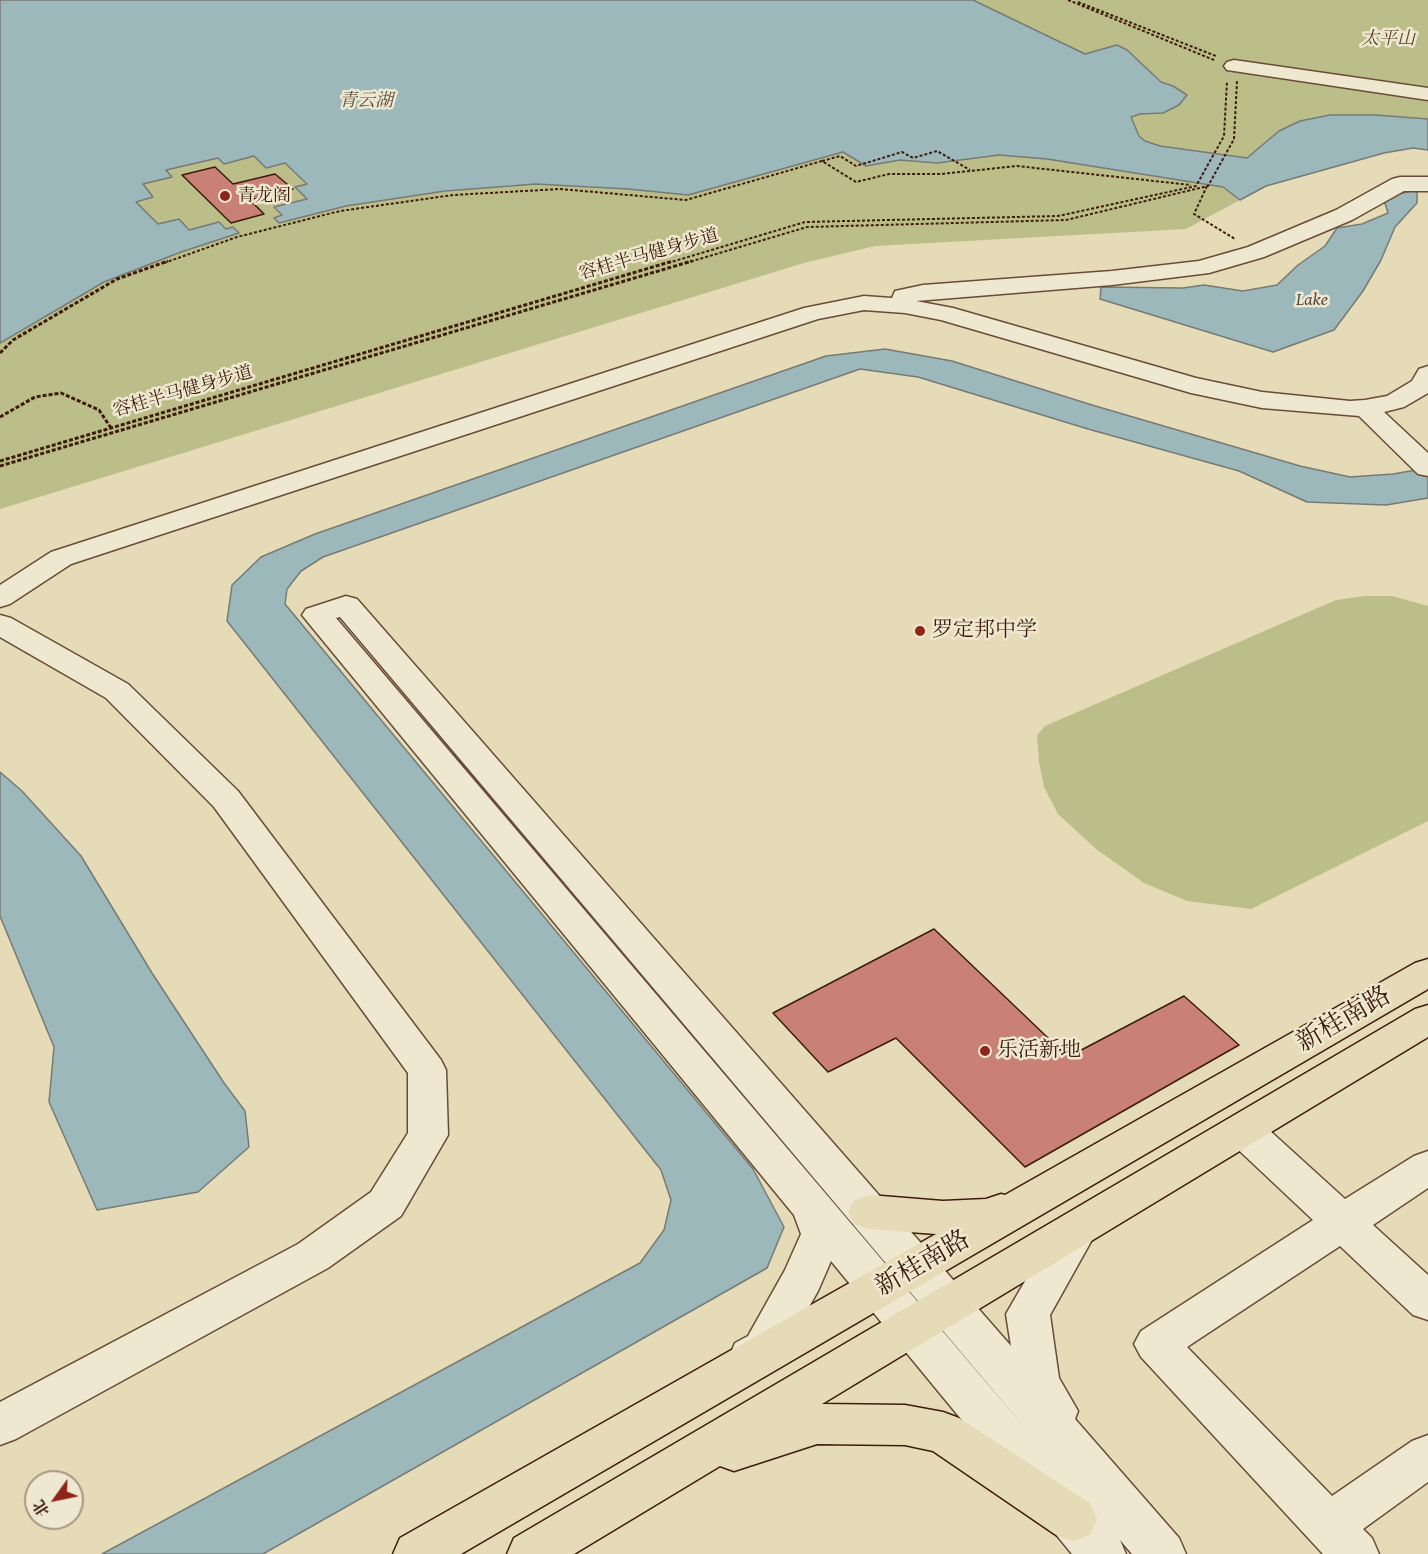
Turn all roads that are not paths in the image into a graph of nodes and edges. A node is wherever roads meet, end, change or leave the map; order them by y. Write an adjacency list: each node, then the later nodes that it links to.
1 (1231, 65): 2 (street)
2 (1428, 94)
3 (1428, 184): 4 (street)
4 (864, 303): 6 (street); 8 (street)
5 (1428, 374): 6 (street)
6 (1365, 408): 7 (street)
7 (1428, 468)
8 (0, 598)
9 (0, 624): 25 (street)
10 (1428, 972): 14 (main road, 新桂南路)
11 (1428, 1019): 12 (main road, 新桂南路)
12 (1243, 1130): 17 (street); 18 (main road, 新桂南路)
13 (1428, 1167): 17 (street)
14 (1050, 1191): 16 (main road); 19 (main road, 新桂南路)
15 (810, 1205): 16 (street); 20 (street); 24 (street)
16 (869, 1212): 19 (street)
17 (1342, 1222): 21 (street); 30 (street)
18 (1077, 1229): 22 (main road, 新桂南路); 28 (street)
19 (917, 1268): 20 (main road, 新桂南路); 22 (street)
20 (881, 1289): 23 (street); 24 (main road, 新桂南路)
21 (1428, 1302)
22 (950, 1306): 23 (main road, 新桂南路); 28 (street)
23 (914, 1328): 27 (main road, 新桂南路); 29 (street)
24 (697, 1394): 31 (main road, 新桂南路)
25 (0, 1425)
26 (1428, 1456): 30 (street)
27 (646, 1486): 29 (main road); 32 (main road, 新桂南路)
28 (1106, 1488): 34 (street)
29 (1073, 1519): 33 (street)
30 (1342, 1540)
31 (417, 1554)
32 (531, 1554)
33 (1102, 1554)
34 (1162, 1554)

